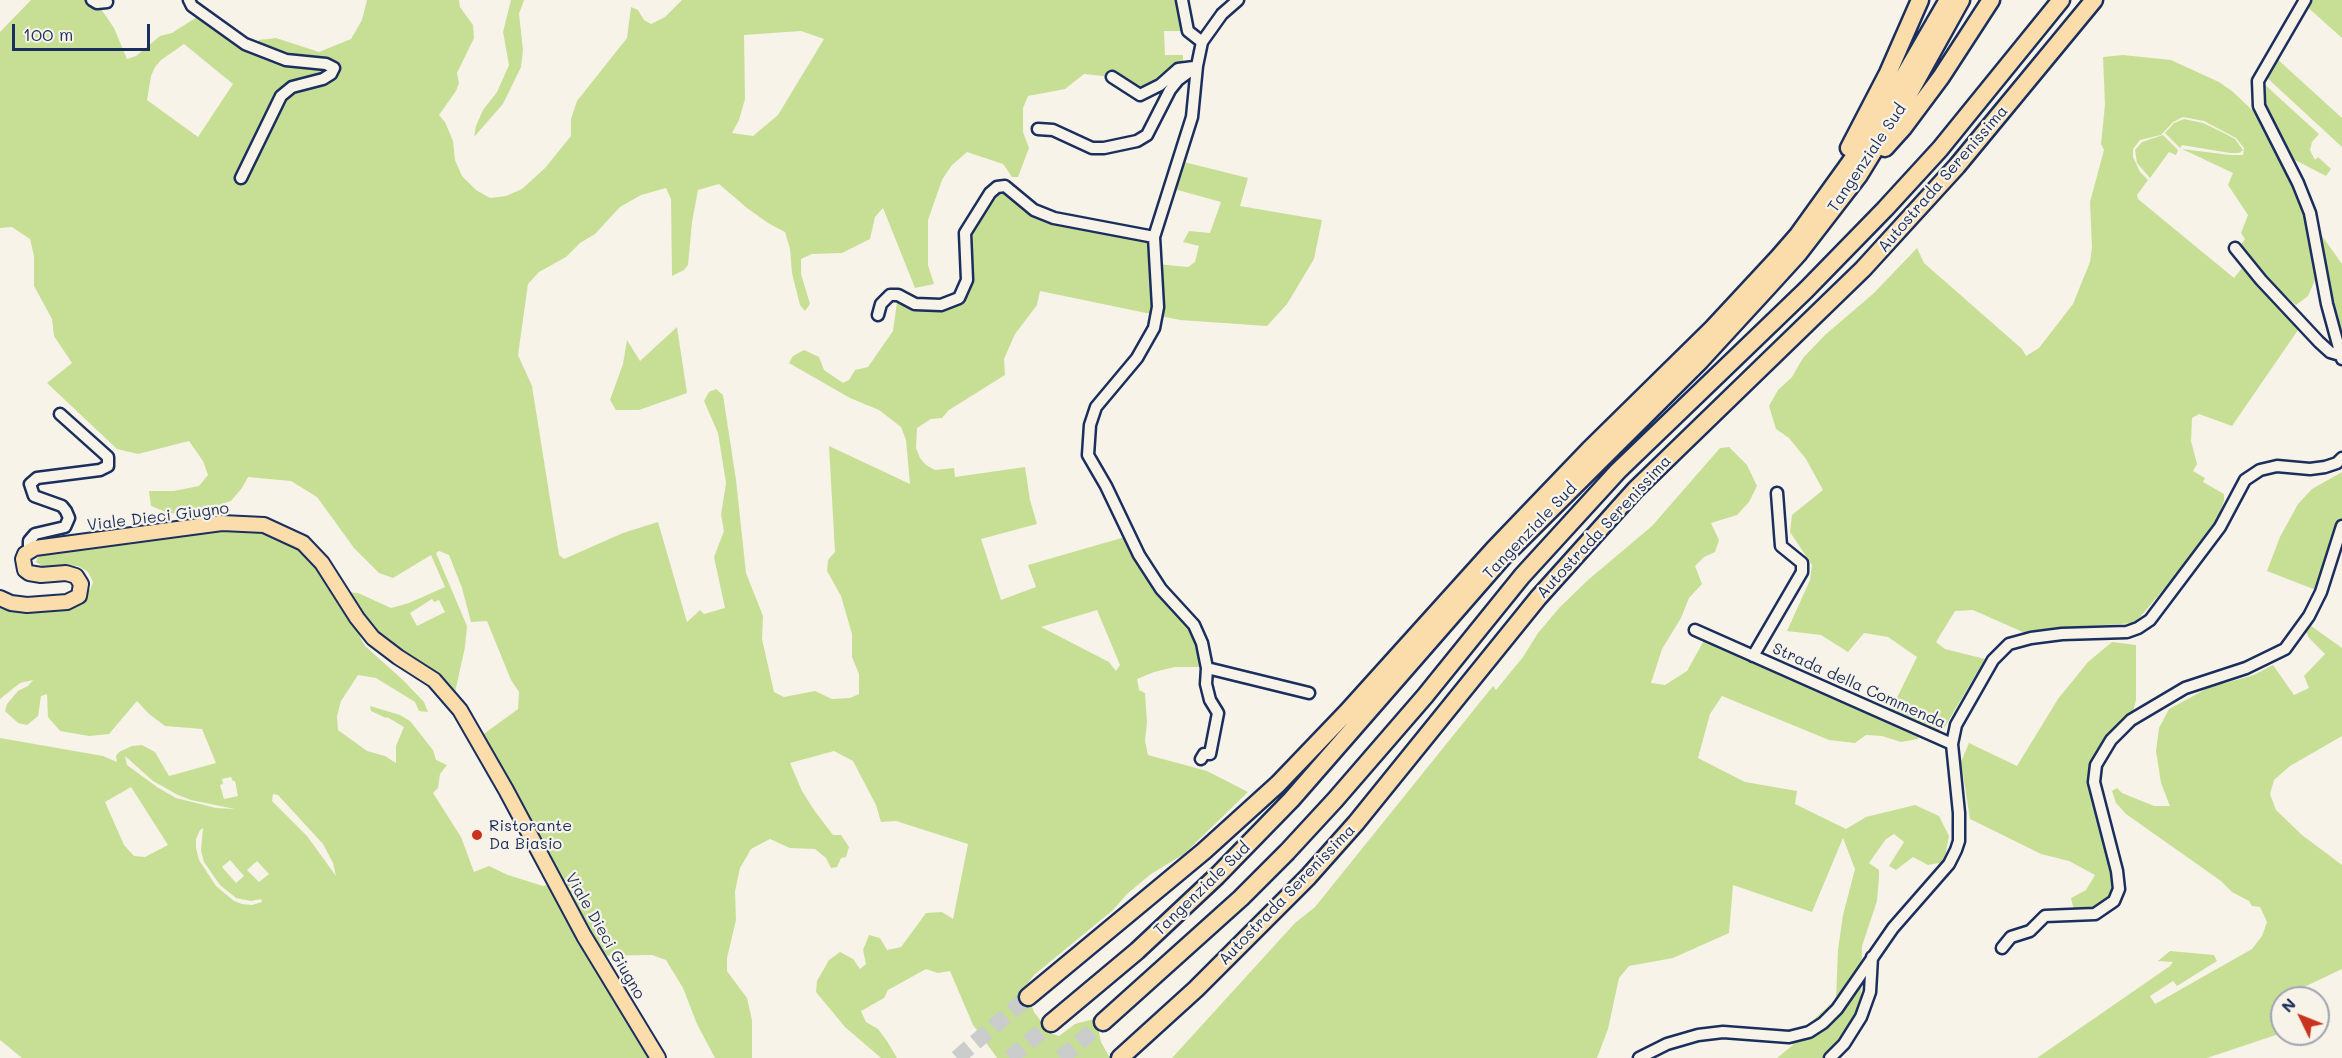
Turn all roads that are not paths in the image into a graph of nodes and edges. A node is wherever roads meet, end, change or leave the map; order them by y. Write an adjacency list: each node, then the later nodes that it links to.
1 (92, 0): 12 (street)
2 (189, 0): 18 (street)
3 (1182, 0): 13 (street)
4 (1238, 0): 13 (street)
5 (1920, 0): 19 (highway)
6 (1948, 0): 19 (highway, Tangenziale Sud)
7 (1961, 0): 17 (highway, Tangenziale Sud)
8 (1991, 0): 17 (highway)
9 (2061, 0): 39 (highway, Autostrada Serenissima)
10 (2094, 0): 42 (highway, Autostrada Serenissima)
11 (2305, 0): 23 (street)
12 (107, 2)
13 (1202, 42): 14 (street)
14 (1197, 66): 15 (street); 16 (street); 20 (street)
15 (1112, 77)
16 (1038, 129)
17 (1859, 175): 40 (highway, Tangenziale Sud)
18 (241, 178)
19 (1798, 235): 38 (highway, Tangenziale Sud)
20 (1154, 237): 22 (street); 32 (street)
21 (2235, 248): 23 (street)
22 (879, 315)
23 (2341, 357)
24 (60, 414): 28 (street, Viale Dieci Giugno)
25 (2342, 458): 34 (street, Strada della Commenda)
26 (1777, 493): 31 (street, Strada della Commenda)
27 (2342, 526): 36 (street)
28 (29, 550): 29 (main road); 41 (main road, Viale Dieci Giugno)
29 (0, 598)
30 (1695, 630): 31 (street, Strada della Commenda)
31 (1753, 656): 34 (street, Strada della Commenda)
32 (1207, 668): 33 (street); 35 (street)
33 (1310, 693)
34 (1952, 744): 37 (street, Strada della Commenda)
35 (1202, 759)
36 (2002, 948)
37 (1872, 957): 43 (street, Strada della Commenda); 44 (street)
38 (1028, 997)
39 (1103, 1022)
40 (1051, 1023)
41 (658, 1058)
42 (1120, 1058)
43 (1639, 1058)
44 (1830, 1058)

